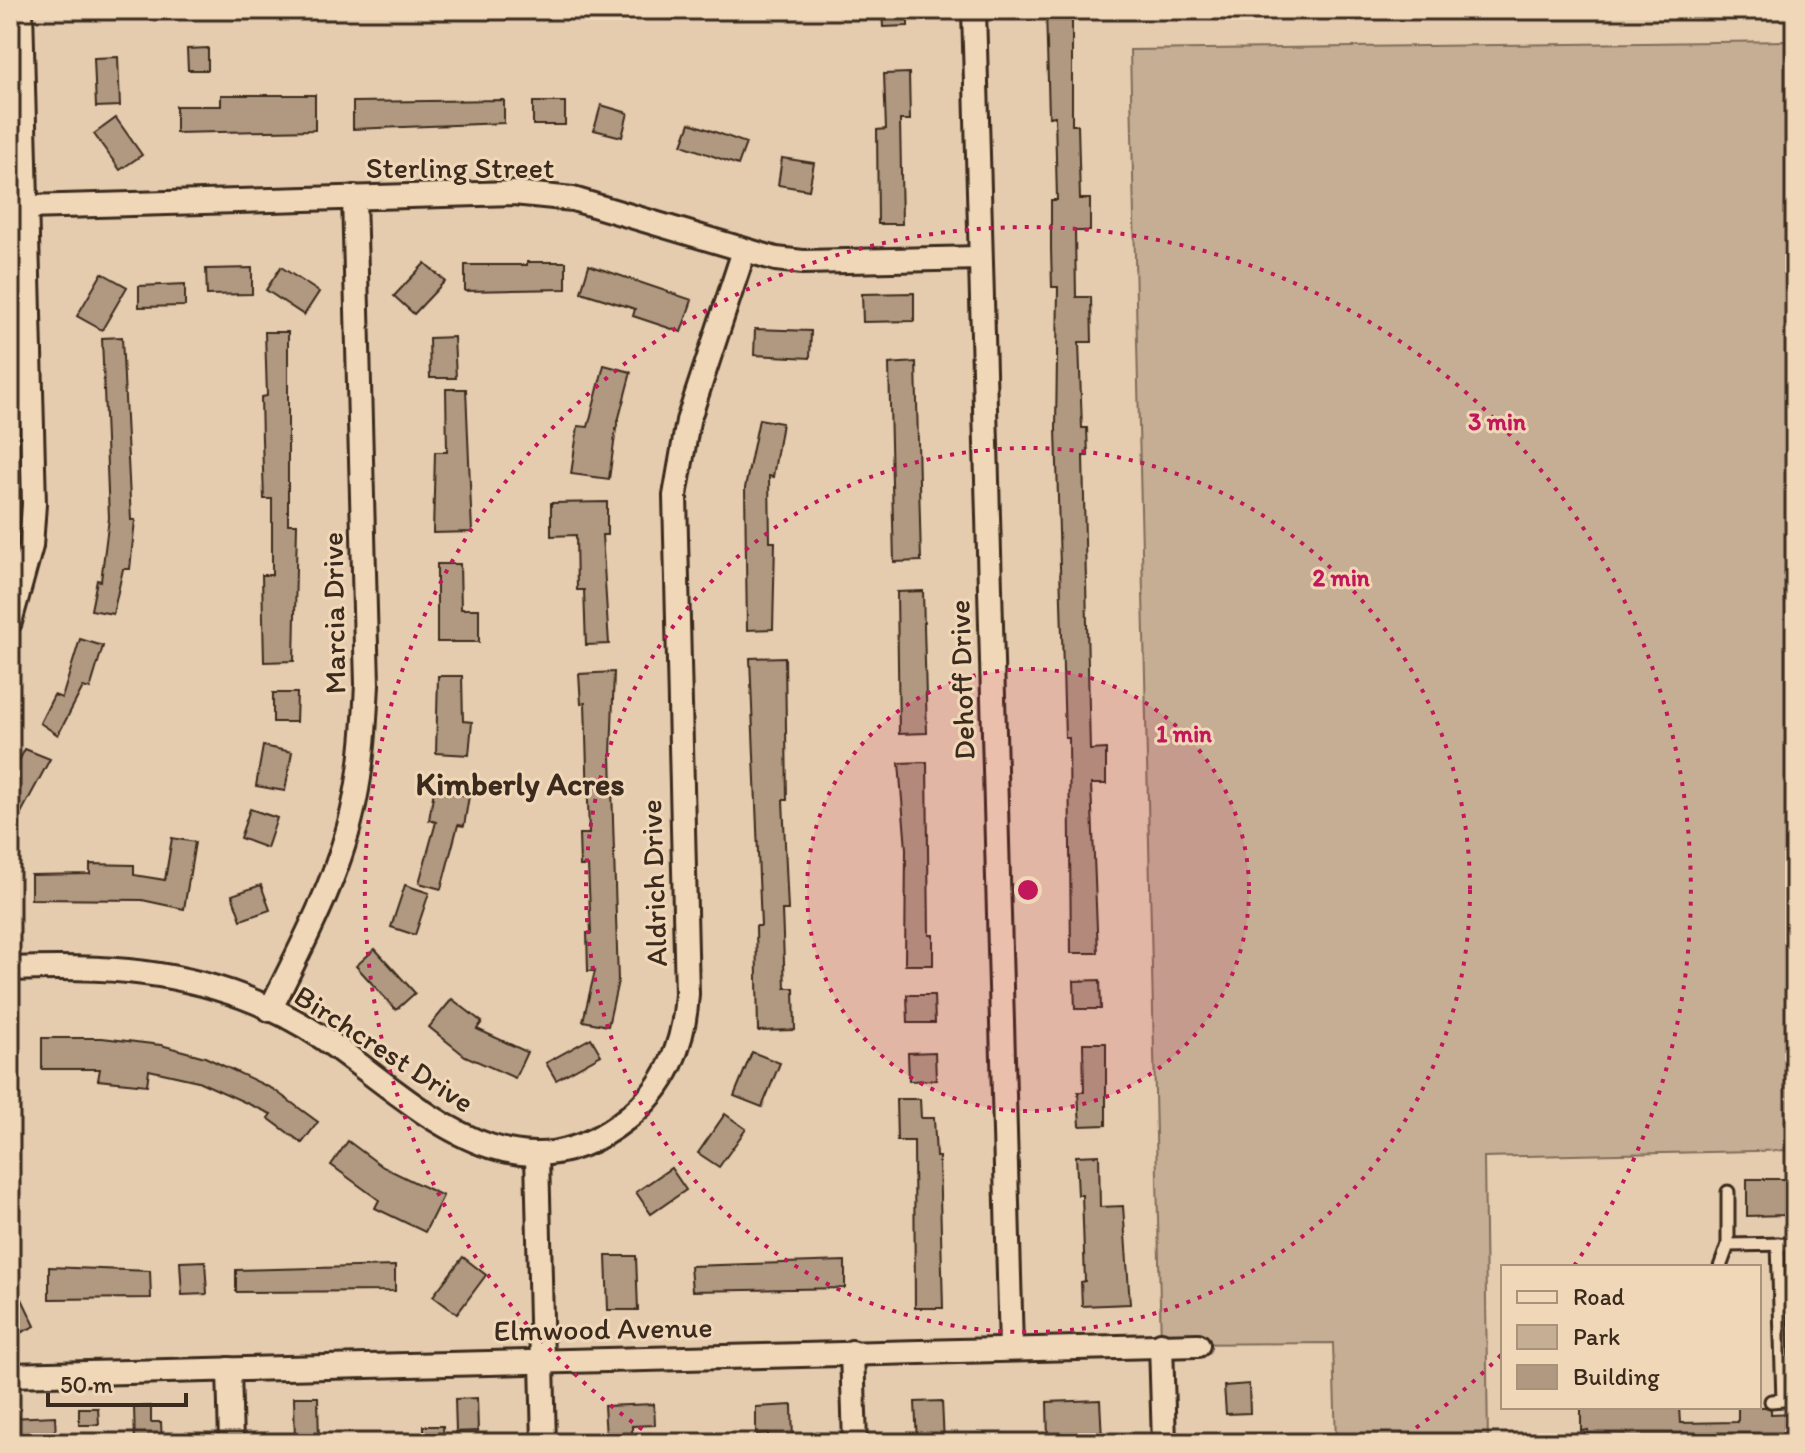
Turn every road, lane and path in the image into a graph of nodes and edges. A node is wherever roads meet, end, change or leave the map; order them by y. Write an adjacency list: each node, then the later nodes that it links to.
1 (21, 10): 4 (street)
2 (974, 10): 6 (street, Dehoff Drive)
3 (354, 197): 4 (street, Sterling Street); 5 (street, Sterling Street); 9 (street, Marcia Drive)
4 (26, 207): 7 (street)
5 (744, 251): 6 (street, Sterling Street); 10 (street, Aldrich Drive)
6 (980, 258): 18 (street, Dehoff Drive)
7 (10, 622)
8 (10, 969): 9 (street, Birchcrest Drive)
9 (270, 1010): 10 (street, Birchcrest Drive)
10 (537, 1156): 20 (street)
11 (1728, 1192): 14 (lane)
12 (1778, 1244): 13 (lane); 14 (lane); 23 (lane)
13 (1795, 1244)
14 (1728, 1245): 15 (lane)
15 (1721, 1265)
16 (1161, 1344): 17 (street, Elmwood Avenue); 18 (street, Elmwood Avenue); 27 (street)
17 (1198, 1345)
18 (1011, 1348): 19 (street, Elmwood Avenue)
19 (852, 1352): 20 (street, Elmwood Avenue); 26 (street)
20 (541, 1360): 21 (street, Elmwood Avenue); 25 (street)
21 (229, 1369): 22 (street, Elmwood Avenue); 24 (street)
22 (10, 1375)
23 (1771, 1401)
24 (231, 1443)
25 (544, 1443)
26 (855, 1443)
27 (1164, 1443)

